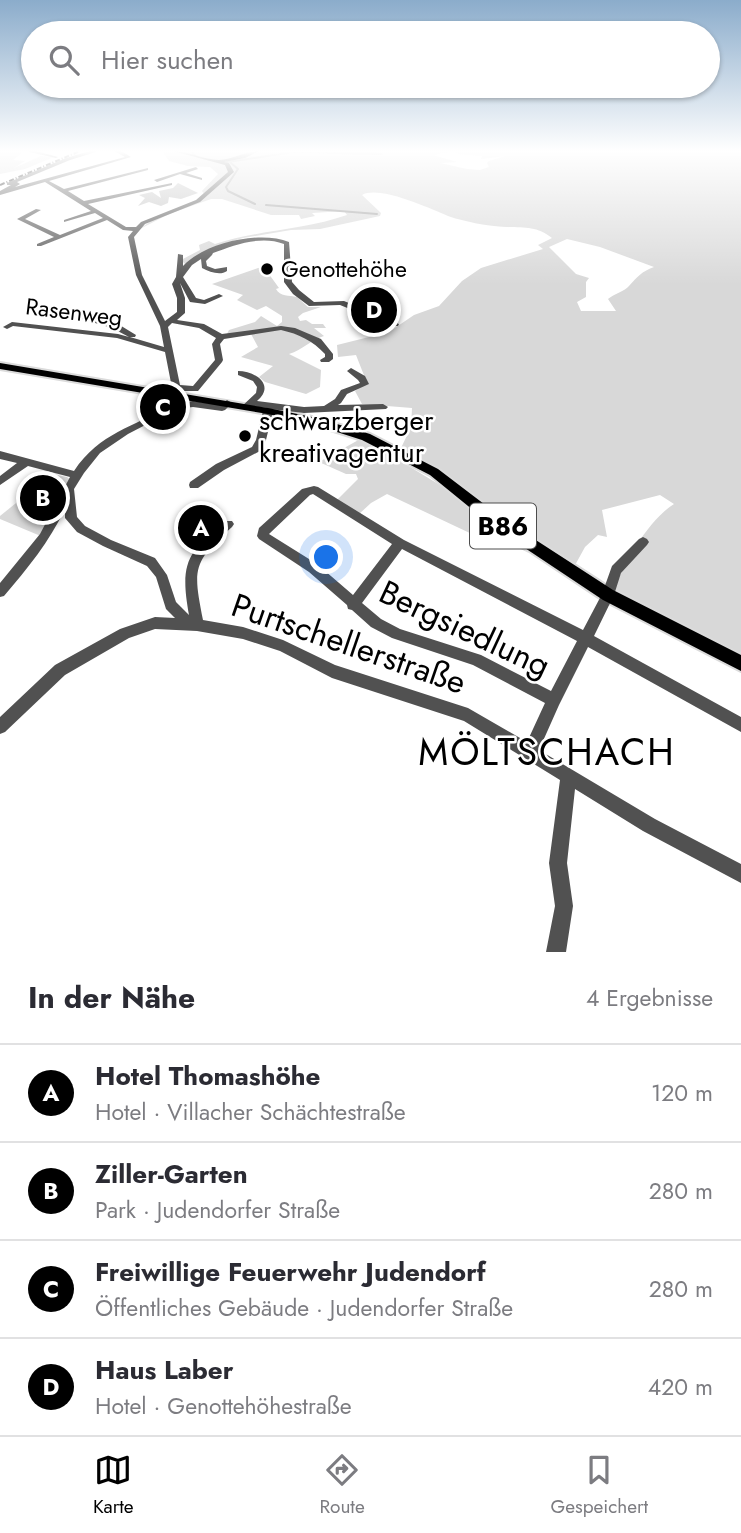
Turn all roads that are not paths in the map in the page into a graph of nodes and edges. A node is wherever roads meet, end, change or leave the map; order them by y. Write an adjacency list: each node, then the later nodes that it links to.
1 (70, 195): 4 (street)
2 (117, 195): 4 (street)
3 (205, 195): 9 (street)
4 (84, 203): 6 (street)
5 (38, 210): 10 (street)
6 (96, 211): 7 (street); 8 (street)
7 (108, 218): 9 (street); 10 (street)
8 (66, 220)
9 (135, 229): 18 (street)
10 (60, 237): 11 (street)
11 (39, 245)
12 (215, 251): 14 (street); 15 (street); 19 (street)
13 (180, 256): 15 (street)
14 (225, 268)
15 (179, 276): 16 (street); 18 (street)
16 (219, 296)
17 (78, 315): 22 (street, Rasenweg)
18 (168, 323): 21 (street); 23 (street)
19 (395, 324)
20 (7, 327): 22 (street, Rasenweg)
21 (220, 337): 24 (street); 28 (street)
22 (137, 340): 23 (street, Rasenweg)
23 (167, 351): 28 (street)
24 (324, 360)
25 (0, 366): 28 (main road, B86)
26 (351, 371): 32 (street)
27 (241, 373): 30 (street)
28 (178, 395): 29 (street); 30 (main road, B86); 36 (street)
29 (205, 395)
30 (247, 405): 32 (street); 33 (main road, B86)
31 (383, 407): 32 (street)
32 (318, 409)
33 (268, 411): 38 (street); 44 (main road, B86)
34 (0, 455): 35 (street)
35 (25, 464): 36 (street); 37 (street)
36 (75, 475): 39 (street)
37 (0, 481)
38 (194, 485)
39 (69, 489): 43 (street); 46 (street)
40 (228, 524): 46 (street)
41 (643, 542): 44 (street, Bergsiedlung)
42 (400, 544): 45 (street, Bergsiedlung); 45 (street, Bergsiedlung); 47 (street, Bergsiedlung)
43 (0, 592)
44 (608, 595): 47 (street, Bergsiedlung); 48 (main road, B86)
45 (354, 605): 49 (street, Bergsiedlung)
46 (194, 625): 51 (street, Purtschellerstraße); 52 (street, Purtschellerstraße)
47 (586, 638): 49 (street, Bergsiedlung); 50 (street)
48 (741, 663)
49 (554, 701): 52 (street, Bergsiedlung)
50 (741, 725)
51 (0, 727)
52 (530, 754): 53 (street, Purtschellerstraße)
53 (569, 776): 54 (street, Purtschellerstraße); 55 (street)
54 (741, 874)
55 (555, 952)

